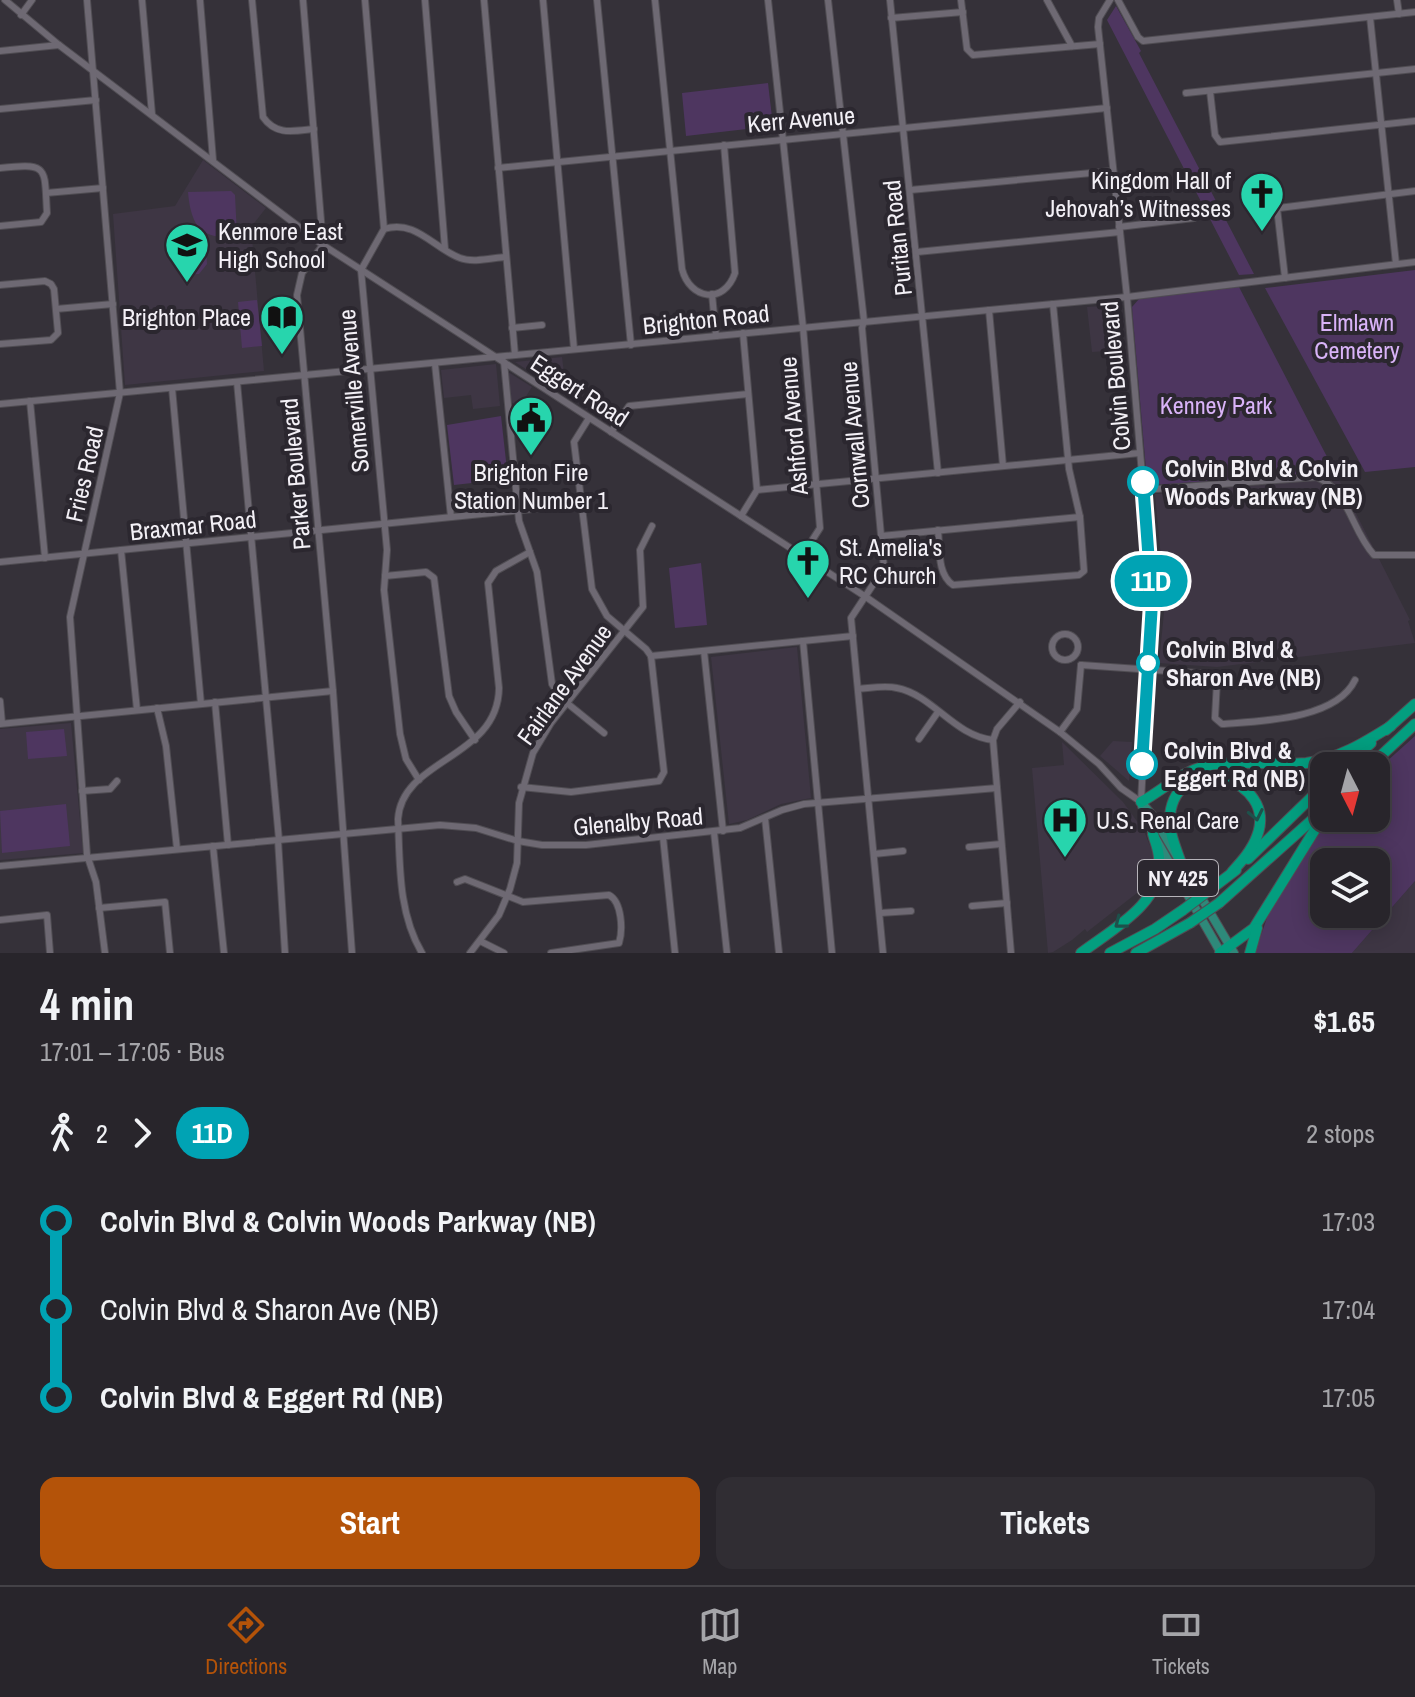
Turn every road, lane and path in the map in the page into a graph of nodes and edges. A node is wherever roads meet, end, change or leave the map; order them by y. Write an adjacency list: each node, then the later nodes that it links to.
1 (5, 0): 25 (street, Eggert Road)
2 (32, 0): 25 (street)
3 (87, 0): 33 (street, Fries Road)
4 (142, 0): 40 (street)
5 (200, 0): 50 (street)
6 (252, 0): 44 (street)
7 (303, 0): 44 (street)
8 (365, 0): 64 (street)
9 (425, 0): 67 (street)
10 (484, 0): 53 (street)
11 (543, 0): 51 (street)
12 (597, 0): 49 (street)
13 (655, 0): 48 (street)
14 (768, 0): 46 (street, Ashford Avenue)
15 (828, 0): 45 (street, Cornwall Avenue)
16 (890, 0): 27 (street, Puritan Road)
17 (961, 0): 22 (street)
18 (1047, 0): 30 (street)
19 (1110, 0): 28 (street, Colvin Boulevard)
20 (1118, 0): 26 (street)
21 (1397, 0): 24 (street)
22 (963, 12): 27 (street); 30 (street)
23 (1415, 12): 24 (street)
24 (1399, 14): 26 (street)
25 (21, 15): 29 (street, Eggert Road)
26 (1370, 17): 34 (street)
27 (891, 18): 43 (street, Puritan Road)
28 (1100, 44): 30 (street); 38 (street, Colvin Boulevard)
29 (59, 45): 31 (street); 33 (street, Eggert Road)
30 (1072, 46)
31 (0, 51)
32 (1415, 69): 34 (street)
33 (93, 71): 37 (street, Fries Road); 40 (street, Eggert Road)
34 (1376, 73): 35 (street); 42 (street)
35 (1210, 91): 36 (street); 42 (street)
36 (1186, 93)
37 (96, 100): 39 (street); 55 (street, Fries Road)
38 (1107, 108): 43 (street, Kerr Avenue); 54 (street, Colvin Boulevard)
39 (0, 109)
40 (152, 114): 50 (street, Eggert Road)
41 (1415, 121): 42 (street)
42 (1381, 125): 59 (street)
43 (903, 128): 45 (street, Kerr Avenue); 56 (street, Puritan Road)
44 (314, 129): 66 (street)
45 (843, 133): 46 (street, Kerr Avenue); 82 (street, Cornwall Avenue)
46 (783, 139): 47 (street, Kerr Avenue); 84 (street, Ashford Avenue)
47 (724, 145): 48 (street, Kerr Avenue); 75 (street)
48 (670, 150): 49 (street, Kerr Avenue); 75 (street)
49 (612, 157): 51 (street, Kerr Avenue); 89 (street)
50 (213, 161): 66 (street, Eggert Road)
51 (556, 163): 53 (street, Kerr Avenue); 90 (street)
52 (0, 168): 58 (street)
53 (498, 168): 69 (street)
54 (1113, 171): 56 (street); 65 (street, Colvin Boulevard)
55 (103, 188): 58 (street); 77 (street, Fries Road)
56 (910, 190): 68 (street, Puritan Road)
57 (1415, 191): 59 (street)
58 (46, 193): 63 (street)
59 (1388, 194): 60 (street); 71 (street)
60 (1277, 208): 61 (street); 73 (street)
61 (1263, 210)
62 (1194, 218): 65 (street)
63 (0, 226)
64 (384, 229): 67 (street); 72 (street)
65 (1120, 229): 68 (street); 76 (street, Colvin Boulevard)
66 (323, 245): 72 (street, Eggert Road); 96 (street, Parker Boulevard)
67 (445, 249): 69 (street)
68 (917, 252): 81 (street, Puritan Road)
69 (505, 257): 85 (street)
70 (1415, 262): 71 (street, Brighton Road)
71 (1396, 264): 73 (street, Brighton Road)
72 (361, 270): 92 (street, Eggert Road); 95 (street, Somerville Avenue)
73 (1285, 278): 76 (street, Brighton Road)
74 (0, 285): 79 (street)
75 (712, 294): 87 (street)
76 (1127, 297): 78 (street, Brighton Road); 105 (street, Colvin Boulevard)
77 (113, 304): 79 (street); 99 (street, Fries Road)
78 (1053, 304): 80 (street, Brighton Road); 106 (street)
79 (56, 309): 88 (street)
80 (989, 310): 81 (street, Brighton Road); 107 (street)
81 (923, 316): 82 (street, Brighton Road); 108 (street, Puritan Road)
82 (864, 321): 84 (street, Brighton Road); 109 (street, Cornwall Avenue)
83 (542, 325): 85 (street)
84 (803, 327): 86 (street, Brighton Road); 110 (street, Ashford Avenue)
85 (512, 328): 91 (street)
86 (743, 333): 87 (street, Brighton Road); 100 (street)
87 (716, 336): 89 (street, Brighton Road)
88 (0, 344)
89 (631, 345): 90 (street, Brighton Road)
90 (574, 349): 91 (street, Brighton Road)
91 (515, 355): 92 (street, Brighton Road)
92 (497, 357): 93 (street, Eggert Road); 94 (street, Brighton Road)
93 (504, 362): 103 (street, Eggert Road); 114 (street)
94 (435, 364): 95 (street, Brighton Road); 116 (street)
95 (368, 370): 96 (street, Brighton Road); 118 (street, Somerville Avenue)
96 (304, 376): 97 (street, Brighton Road); 120 (street, Parker Boulevard)
97 (237, 382): 98 (street, Brighton Road); 123 (street)
98 (172, 388): 99 (street, Brighton Road); 124 (street)
99 (120, 393): 101 (street, Brighton Road); 127 (street, Fries Road)
100 (748, 394): 104 (street); 111 (street)
101 (30, 401): 102 (street, Brighton Road); 130 (street)
102 (0, 404)
103 (589, 418): 104 (street, Eggert Road); 113 (street)
104 (611, 432): 115 (street, Eggert Road)
105 (1140, 453): 106 (street); 112 (street, Colvin Boulevard)
106 (1068, 460): 107 (street); 117 (street)
107 (1003, 466): 108 (street)
108 (938, 473): 109 (street)
109 (876, 479): 110 (street); 122 (street, Cornwall Avenue)
110 (817, 484): 111 (street); 129 (street, Ashford Avenue)
111 (757, 490): 115 (street)
112 (1143, 490): 128 (street); 141 (street, Colvin Boulevard)
113 (582, 504): 114 (street, Braxmar Road); 134 (street)
114 (518, 511): 116 (street, Braxmar Road); 126 (street)
115 (741, 516): 129 (street, Eggert Road)
116 (451, 517): 118 (street, Braxmar Road)
117 (1080, 517): 121 (street); 121 (street)
118 (384, 524): 120 (street, Braxmar Road); 132 (street, Somerville Avenue)
119 (652, 526): 134 (street, Fairlane Avenue)
120 (318, 530): 123 (street, Braxmar Road); 144 (street, Parker Boulevard)
121 (938, 530): 122 (street)
122 (881, 536): 133 (street, Cornwall Avenue)
123 (251, 537): 124 (street, Braxmar Road); 145 (street)
124 (186, 544): 125 (street, Braxmar Road); 150 (street)
125 (121, 550): 127 (street, Braxmar Road); 153 (street)
126 (530, 552): 149 (street); 162 (street)
127 (84, 554): 130 (street, Braxmar Road); 155 (street, Fries Road)
128 (1415, 555)
129 (802, 556): 133 (street, Eggert Road)
130 (45, 558): 131 (street, Braxmar Road)
131 (0, 562)
132 (385, 576): 162 (street); 166 (street, Somerville Avenue)
133 (866, 597): 135 (street, Cornwall Avenue); 148 (street, Eggert Road)
134 (625, 631): 138 (street); 149 (street, Fairlane Avenue)
135 (853, 636): 136 (street); 143 (street, Cornwall Avenue)
136 (803, 641): 137 (street); 174 (street)
137 (704, 651): 138 (street); 178 (street)
138 (651, 656): 168 (street)
139 (1073, 656): 139 (street); 140 (street)
140 (1081, 665): 141 (street); 159 (street)
141 (1148, 669): 142 (street); 173 (street, Colvin Boulevard)
142 (1355, 680)
143 (858, 689): 154 (street); 171 (street, Cornwall Avenue)
144 (333, 691): 145 (street); 181 (street, Parker Boulevard)
145 (266, 698): 147 (street); 184 (street)
146 (0, 701): 156 (street)
147 (215, 702): 150 (street); 187 (street)
148 (1020, 702): 159 (street, Eggert Road); 163 (street)
149 (567, 703): 160 (street); 168 (street, Fairlane Avenue)
150 (201, 704): 152 (street)
151 (1415, 704): 158 (highway)
152 (157, 708): 153 (street); 190 (street)
153 (137, 710): 155 (street)
154 (938, 712): 161 (street); 163 (street)
155 (77, 716): 156 (street); 170 (street, Fries Road)
156 (1, 724)
157 (1415, 724): 165 (highway)
158 (1391, 726): 164 (highway); 173 (highway)
159 (1060, 732): 173 (street, Eggert Road)
160 (604, 733)
161 (919, 739)
162 (475, 740): 166 (street)
163 (993, 740): 169 (street)
164 (1362, 752)
165 (1385, 752)
166 (419, 780): 177 (street)
167 (117, 781): 170 (street)
168 (521, 787): 185 (street, Fairlane Avenue)
169 (997, 788): 171 (street, Glenalby Road); 186 (street)
170 (82, 791): 193 (street, Fries Road)
171 (869, 799): 174 (street, Glenalby Road); 192 (street, Cornwall Avenue)
172 (1310, 799): 196 (highway)
173 (1141, 802): 182 (main road, NY 425); 194 (main road)
174 (818, 803): 175 (street, Glenalby Road); 221 (street)
175 (765, 818): 178 (street, Glenalby Road); 220 (street)
176 (1310, 822): 226 (highway, bridge)
177 (398, 829): 181 (street, Glenalby Road); 185 (street, Glenalby Road); 214 (street)
178 (723, 831): 179 (street, Glenalby Road)
179 (714, 832): 183 (street, Glenalby Road); 219 (street)
180 (1314, 832): 204 (highway)
181 (345, 834): 184 (street, Glenalby Road); 213 (street, Parker Boulevard)
182 (1153, 834): 207 (main road, NY 425); 224 (highway, one-way to 224)
183 (663, 837): 185 (street, Glenalby Road); 218 (street)
184 (279, 840): 187 (street, Glenalby Road); 212 (street)
185 (518, 841): 198 (street, Fairlane Avenue)
186 (1001, 844): 189 (street); 199 (street)
187 (228, 845): 188 (street, Glenalby Road)
188 (213, 846): 190 (street, Glenalby Road); 211 (street)
189 (969, 847)
190 (177, 849): 193 (street, Glenalby Road)
191 (903, 851): 192 (street)
192 (874, 854): 203 (street, Cornwall Avenue)
193 (87, 857): 195 (street, Glenalby Road); 201 (street, Fries Road)
194 (1181, 863): 196 (highway, one-way to 196); 207 (main road, NY 425)
195 (0, 866)
196 (1232, 872): 225 (highway, bridge)
197 (457, 882): 198 (street)
198 (508, 897): 206 (street, Fairlane Avenue); 217 (street)
199 (1007, 903): 200 (street); 223 (street)
200 (972, 906)
201 (99, 908): 209 (street, Fries Road); 210 (street)
202 (911, 911): 203 (street)
203 (880, 913): 222 (street, Cornwall Avenue)
204 (1262, 917): 207 (highway); 227 (highway)
205 (0, 920): 208 (street)
206 (480, 941): 215 (street, Fairlane Avenue); 216 (street)
207 (1225, 951)
208 (50, 953)
209 (105, 953)
210 (170, 953)
211 (224, 953)
212 (285, 953)
213 (352, 953)
214 (422, 953)
215 (470, 953)
216 (504, 953)
217 (551, 953)
218 (675, 953)
219 (727, 953)
220 (779, 953)
221 (832, 953)
222 (883, 953)
223 (1011, 953)
224 (1081, 953)
225 (1110, 953)
226 (1136, 953)
227 (1250, 953)

